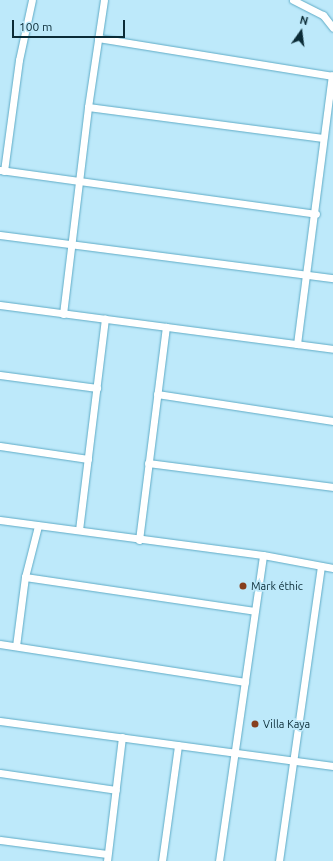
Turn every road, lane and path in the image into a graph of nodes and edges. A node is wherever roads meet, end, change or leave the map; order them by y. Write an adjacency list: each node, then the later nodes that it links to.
1 (32, 0): 9 (street)
2 (104, 0): 5 (street)
3 (293, 0): 4 (street)
4 (333, 28)
5 (98, 38): 6 (street); 7 (street)
6 (332, 76): 8 (street)
7 (88, 107): 8 (street); 10 (street)
8 (323, 138): 11 (street)
9 (2, 170): 10 (street)
10 (80, 179): 11 (street); 13 (street)
11 (316, 214): 14 (street)
12 (0, 235): 13 (street)
13 (71, 244): 14 (street); 17 (street)
14 (304, 274): 15 (street); 20 (street)
15 (333, 278)
16 (0, 305): 17 (street)
17 (63, 314): 18 (street)
18 (105, 319): 19 (street); 23 (street)
19 (166, 327): 20 (street); 24 (street)
20 (297, 344): 21 (street)
21 (333, 349)
22 (0, 375): 23 (street)
23 (97, 388): 27 (street)
24 (157, 394): 25 (street); 28 (street)
25 (333, 421)
26 (0, 446): 27 (street)
27 (88, 459): 32 (street)
28 (148, 463): 29 (street); 33 (street)
29 (333, 487)
30 (0, 520): 31 (street)
31 (38, 526): 32 (street); 37 (street)
32 (79, 530): 33 (street)
33 (139, 540): 34 (street)
34 (263, 555): 35 (street); 38 (street)
35 (321, 566): 36 (street); 46 (street)
36 (333, 568)
37 (25, 577): 38 (street); 40 (street)
38 (255, 611): 41 (street)
39 (0, 644): 40 (street)
40 (16, 646): 41 (street)
41 (245, 682): 45 (street)
42 (0, 720): 43 (street)
43 (122, 737): 44 (street); 49 (street)
44 (178, 745): 45 (street); 52 (street)
45 (235, 752): 46 (street); 53 (street)
46 (293, 760): 47 (street); 54 (street)
47 (333, 766)
48 (0, 773): 49 (street)
49 (116, 790): 51 (street)
50 (0, 840): 51 (street)
51 (107, 858)
52 (162, 861)
53 (219, 861)
54 (279, 861)

